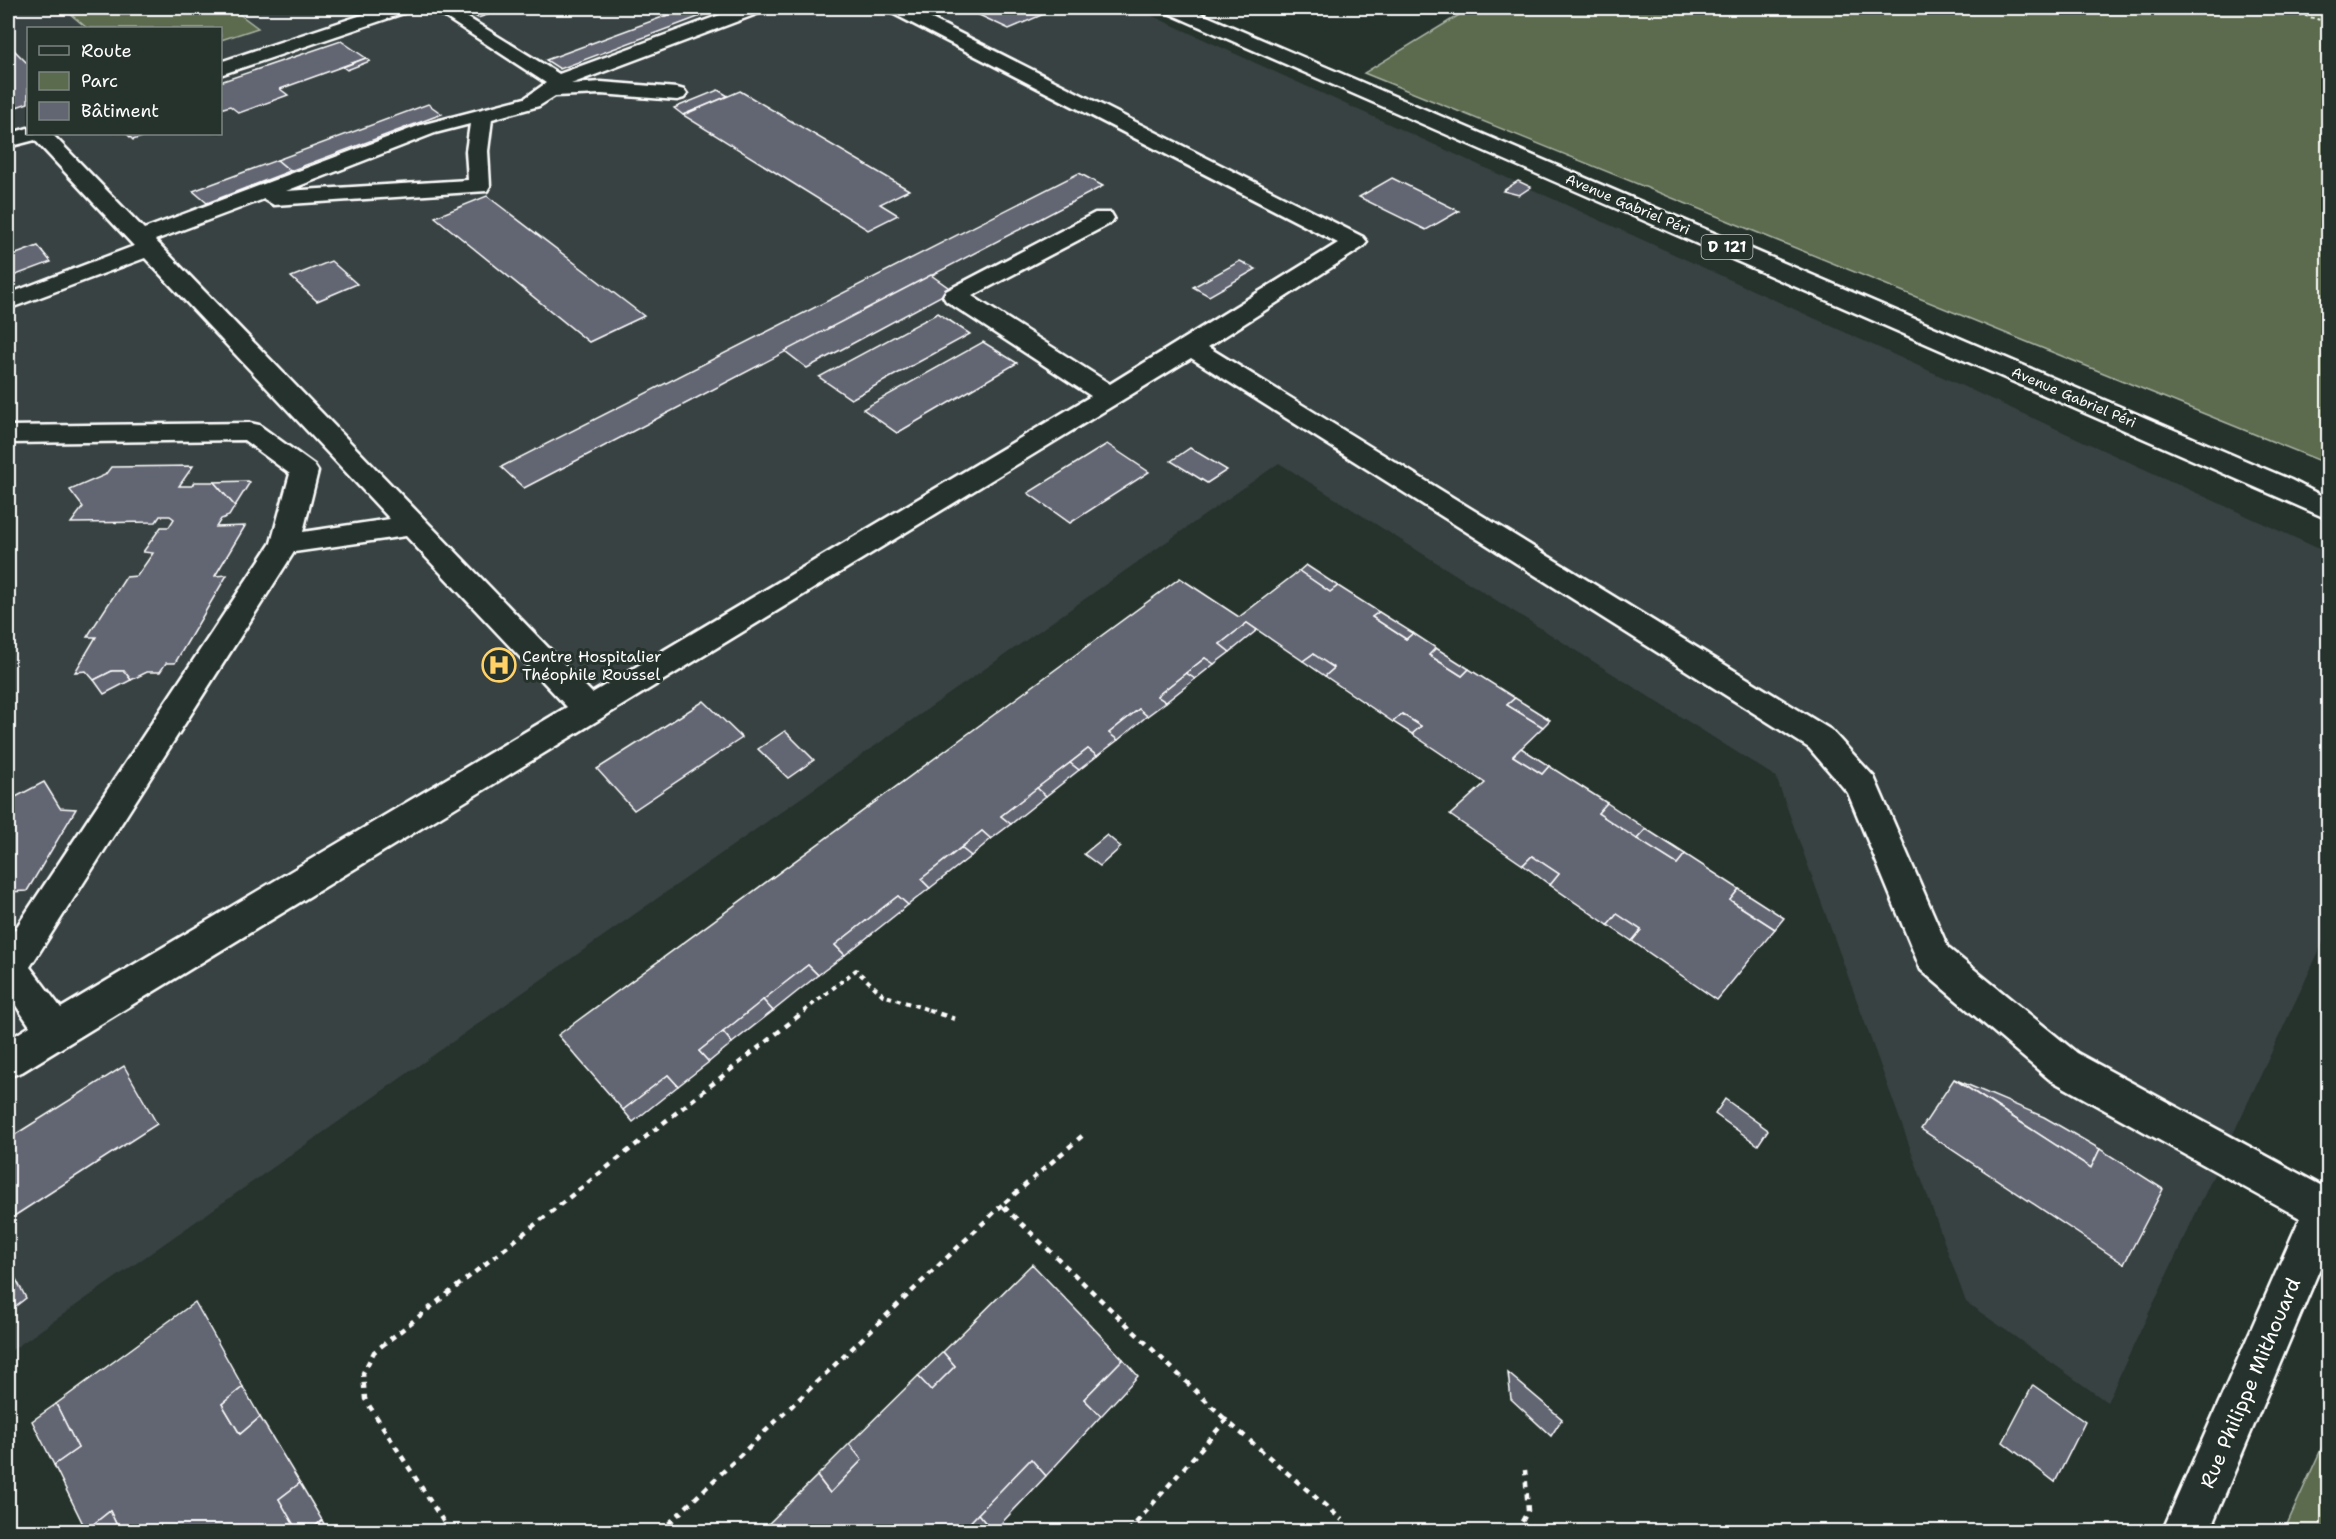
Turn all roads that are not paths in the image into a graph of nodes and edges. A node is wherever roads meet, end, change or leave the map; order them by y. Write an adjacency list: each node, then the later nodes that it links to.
1 (400, 8): 6 (main road)
2 (440, 8): 7 (main road)
3 (755, 8): 7 (main road)
4 (897, 8): 17 (main road)
5 (1173, 8): 20 (main road, Avenue Gabriel Péri / D 121)
6 (222, 68)
7 (552, 88): 8 (main road); 9 (main road)
8 (678, 94)
9 (482, 115): 13 (main road); 13 (main road)
10 (28, 135): 12 (main road)
11 (42, 135): 15 (main road)
12 (8, 141)
13 (244, 199): 15 (main road)
14 (1103, 218): 18 (main road)
15 (145, 243): 16 (main road); 23 (main road)
16 (8, 302)
17 (1191, 347): 18 (main road); 29 (main road)
18 (1110, 396): 25 (main road)
19 (8, 434): 24 (main road)
20 (2282, 486): 21 (main road, Avenue Gabriel Péri / D 121); 22 (main road, Avenue Gabriel Péri / D 121)
21 (2328, 501)
22 (2328, 510)
23 (412, 525): 24 (main road); 25 (main road)
24 (285, 544): 26 (main road)
25 (588, 709): 27 (main road)
26 (9, 969): 27 (main road)
27 (55, 1030): 28 (main road)
28 (8, 1060)
29 (2327, 1206): 30 (main road, Rue Philippe Mithouard)
30 (2185, 1532)

